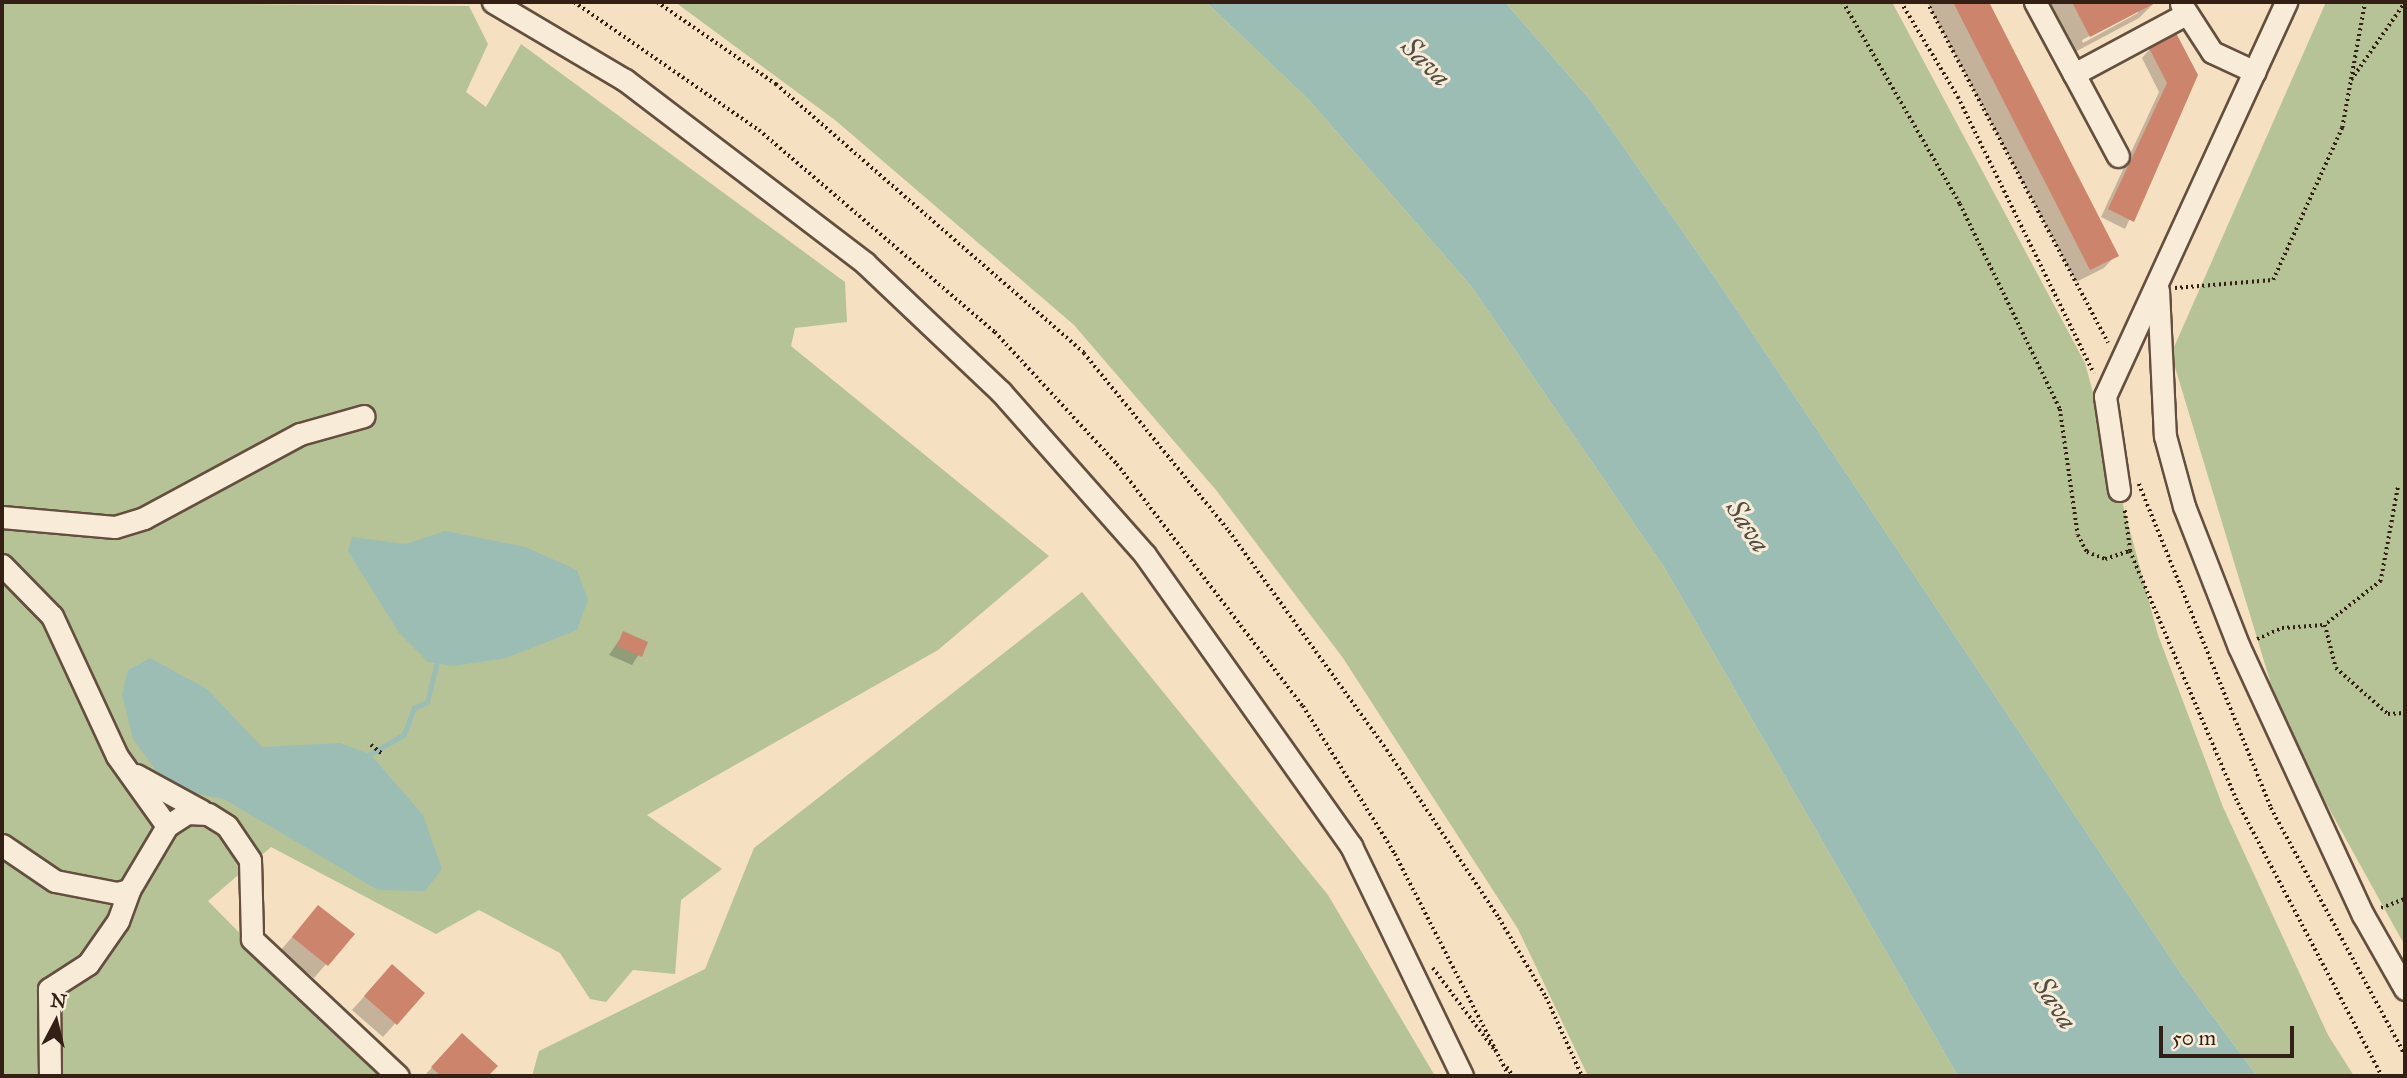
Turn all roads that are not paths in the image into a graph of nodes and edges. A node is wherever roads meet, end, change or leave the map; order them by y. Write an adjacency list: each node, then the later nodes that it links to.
1 (493, 2): 21 (street)
2 (2035, 2): 6 (street)
3 (2286, 2): 5 (street)
4 (2183, 8): 5 (street); 6 (street)
5 (2255, 72): 8 (street)
6 (2074, 74): 7 (street)
7 (2118, 156)
8 (2158, 290): 10 (street); 18 (street)
9 (364, 416): 11 (street)
10 (2119, 490)
11 (2, 517)
12 (2, 565): 13 (street)
13 (123, 765): 14 (street); 15 (street)
14 (208, 814): 15 (street); 20 (street)
15 (167, 826): 17 (street)
16 (2, 845): 17 (street)
17 (129, 890): 19 (street)
18 (2405, 989)
19 (50, 1076)
20 (398, 1076)
21 (1462, 1076)

